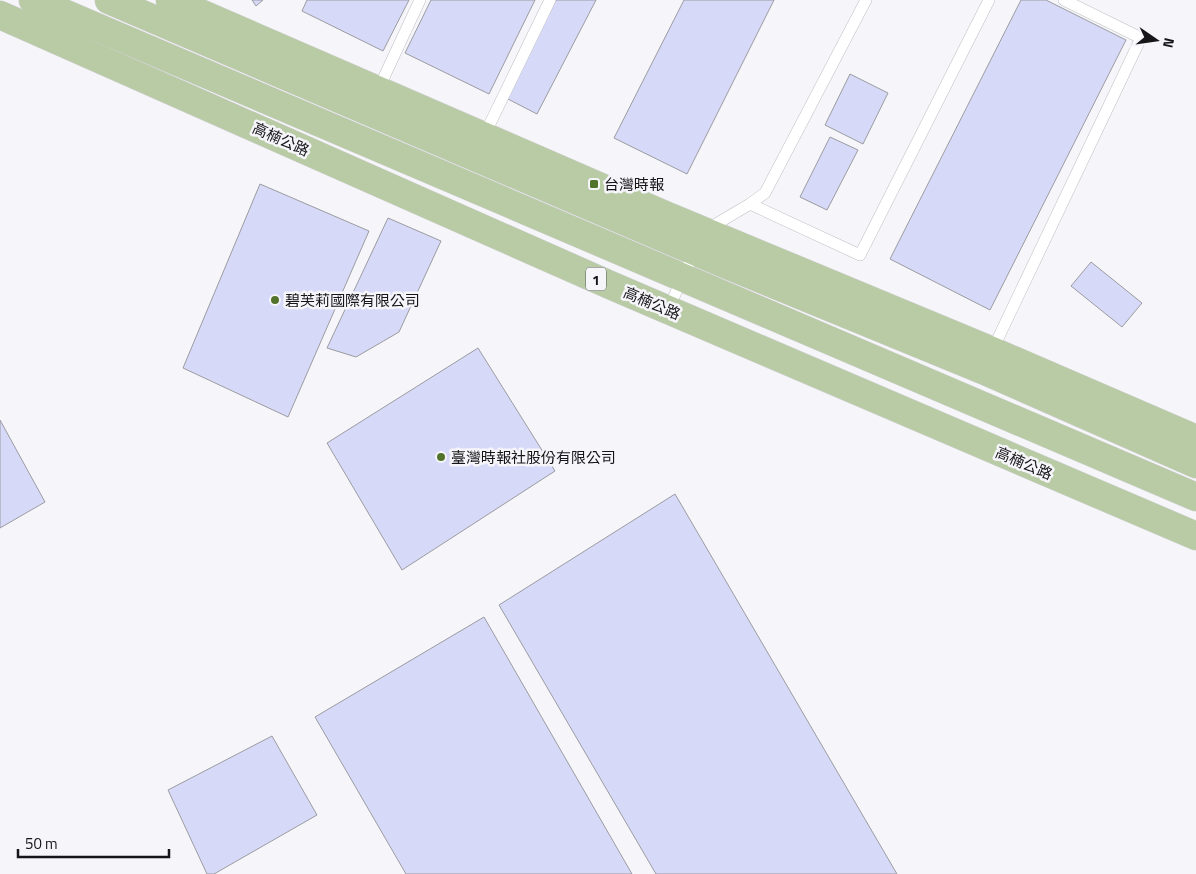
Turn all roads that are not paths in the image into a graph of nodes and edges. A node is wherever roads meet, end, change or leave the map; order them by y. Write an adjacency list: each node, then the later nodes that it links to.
1 (33, 0): 14 (main road, 高楠公路 / 1)
2 (109, 0): 13 (main road)
3 (170, 0): 10 (main road)
4 (420, 0): 10 (lane)
5 (550, 0): 11 (lane)
6 (866, 0): 12 (lane)
7 (989, 0): 12 (lane)
8 (1064, 0): 16 (lane)
9 (0, 15): 15 (main road, 高楠公路 / 1)
10 (378, 90): 11 (main road)
11 (484, 136): 13 (main road)
12 (750, 204): 13 (lane)
13 (699, 241): 14 (lane); 16 (main road); 18 (main road)
14 (683, 278): 15 (lane); 19 (main road, 高楠公路 / 1)
15 (668, 310): 20 (main road, 高楠公路 / 1)
16 (992, 351): 17 (main road)
17 (1196, 439)
18 (1196, 464)
19 (1196, 497)
20 (1196, 536)

